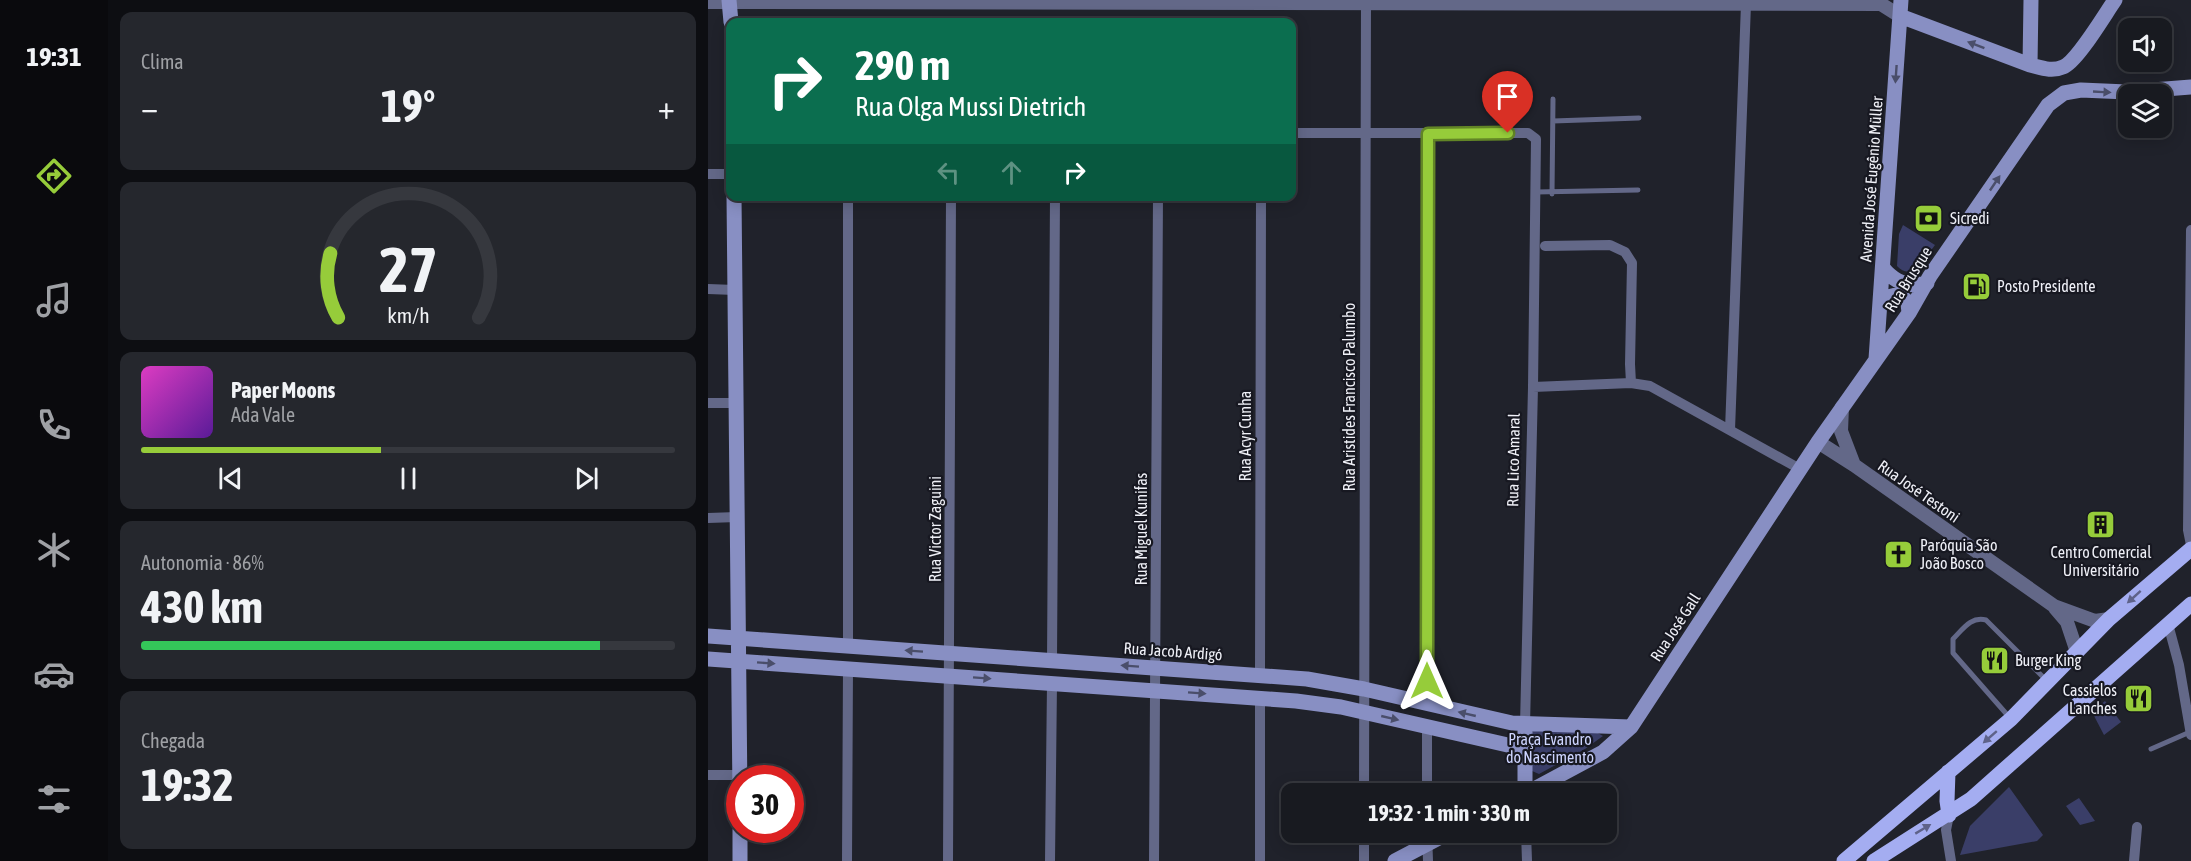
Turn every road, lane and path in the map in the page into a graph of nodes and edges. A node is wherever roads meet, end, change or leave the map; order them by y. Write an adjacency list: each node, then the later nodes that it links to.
1 (2031, 0): 9 (main road)
2 (2115, 0): 9 (main road)
3 (729, 1): 4 (street); 5 (street); 8 (main road)
4 (708, 2)
5 (1366, 2): 6 (street); 15 (street, Rua Aristides Francisco Palumbo)
6 (1746, 4): 7 (street); 43 (street)
7 (1900, 8): 9 (main road, one-way to 7); 31 (main road, Avenida José Eugênio Müller, one-way to 31)
8 (731, 18)
9 (2030, 65)
10 (2191, 87): 32 (main road, Rua Brusque, one-way to 10)
11 (1553, 99): 13 (lane)
12 (1639, 118): 13 (lane)
13 (1553, 121): 21 (lane)
14 (1296, 133): 15 (street)
15 (1365, 133): 16 (street); 69 (street, Rua Aristides Francisco Palumbo)
16 (1428, 134): 20 (street, Rua Lico Amaral); 71 (street)
17 (708, 174): 18 (street)
18 (726, 174)
19 (1638, 190): 21 (lane)
20 (1536, 192): 21 (lane); 39 (street, Rua Lico Amaral)
21 (1552, 194)
22 (734, 201): 34 (main road)
23 (848, 201): 56 (street)
24 (951, 201): 58 (street, Rua Victor Zaguini)
25 (1055, 201): 61 (street)
26 (1158, 201): 63 (street, Rua Miguel Kunifas)
27 (1261, 201): 65 (street, Rua Acyr Cunha)
28 (2191, 230): 29 (street)
29 (2191, 237): 49 (street)
30 (1545, 246): 38 (street)
31 (1883, 268): 32 (main road); 35 (main road, Avenida José Eugênio Müller)
32 (1927, 283): 36 (main road, Rua Brusque)
33 (708, 289): 34 (street)
34 (735, 290): 41 (main road)
35 (1881, 306): 36 (main road); 37 (main road, Avenida José Eugênio Müller)
36 (1909, 313): 37 (main road, Rua Brusque)
37 (1876, 359): 42 (main road, Rua Brusque)
38 (1631, 383): 39 (street); 43 (street)
39 (1533, 387): 74 (street, Rua Lico Amaral)
40 (708, 403): 41 (street)
41 (736, 403): 47 (main road)
42 (1842, 407): 44 (main road, Rua Brusque); 45 (street, Rua José Testoni)
43 (1730, 430): 46 (street)
44 (1818, 442): 45 (street, Rua José Testoni); 46 (main road, Rua José Gall)
45 (1854, 465): 51 (street, Rua José Testoni)
46 (1800, 469): 76 (main road, Rua José Gall)
47 (737, 517): 48 (street); 55 (main road)
48 (708, 518)
49 (2191, 547): 52 (main road, one-way to 52)
50 (2191, 604): 53 (main road)
51 (2054, 606): 52 (street, Rua José Testoni); 57 (street, Rua José Testoni)
52 (2109, 619): 57 (main road)
53 (2168, 624): 77 (street); 88 (main road)
54 (708, 636): 55 (main road, Rua Jacob Ardigó)
55 (739, 639): 56 (main road, Rua Jacob Ardigó); 60 (main road)
56 (848, 646): 58 (main road, Rua Jacob Ardigó, one-way to 56)
57 (2077, 652): 67 (main road)
58 (949, 653): 61 (main road, Rua Jacob Ardigó); 64 (street, Rua Victor Zaguini)
59 (708, 658): 60 (main road)
60 (739, 661): 62 (main road, one-way to 62); 80 (main road)
61 (1052, 661): 63 (main road, Rua Jacob Ardigó, one-way to 61)
62 (848, 668): 64 (main road); 96 (street)
63 (1155, 668): 65 (main road, Rua Jacob Ardigó); 68 (street, Rua Miguel Kunifas)
64 (949, 676): 66 (main road, one-way to 66); 97 (street, Rua Victor Zaguini)
65 (1260, 676): 69 (main road, Rua Jacob Ardigó)
66 (1052, 683): 68 (main road); 98 (street)
67 (2048, 683): 73 (main road); 73 (lane)
68 (1155, 690): 70 (main road, one-way to 70); 99 (street, Rua Miguel Kunifas)
69 (1364, 690): 71 (main road, Rua Jacob Ardigó); 72 (street, Rua Aristides Francisco Palumbo)
70 (1260, 697): 72 (main road); 100 (street)
71 (1427, 704): 74 (main road, Rua Jacob Ardigó, one-way to 71)
72 (1364, 712): 75 (main road, one-way to 75); 84 (street, Rua Aristides Francisco Palumbo)
73 (2011, 719): 81 (main road, one-way to 81)
74 (1525, 725): 76 (main road, Rua Jacob Ardigó); 78 (main road, Rua Lico Amaral)
75 (1427, 726): 78 (main road); 85 (street)
76 (1631, 727): 87 (main road, Rua José Gall)
77 (2191, 733): 79 (lane)
78 (1525, 749): 86 (main road, Rua Lico Amaral)
79 (2151, 749)
80 (739, 765)
81 (1948, 772): 88 (main road); 105 (main road)
82 (708, 775): 83 (street)
83 (726, 775)
84 (1364, 783)
85 (1427, 783)
86 (1525, 783)
87 (1545, 783)
88 (1949, 815): 106 (main road, one-way to 88); 107 (street)
89 (2137, 827): 108 (street)
90 (740, 843): 95 (main road)
91 (1364, 843): 101 (street)
92 (1420, 843): 102 (main road)
93 (1427, 843): 103 (street)
94 (1526, 843): 104 (street)
95 (740, 861)
96 (847, 861)
97 (948, 861)
98 (1050, 861)
99 (1154, 861)
100 (1260, 861)
101 (1364, 861)
102 (1395, 861)
103 (1428, 861)
104 (1527, 861)
105 (1844, 861)
106 (1874, 861)
107 (1951, 861)
108 (2134, 861)

